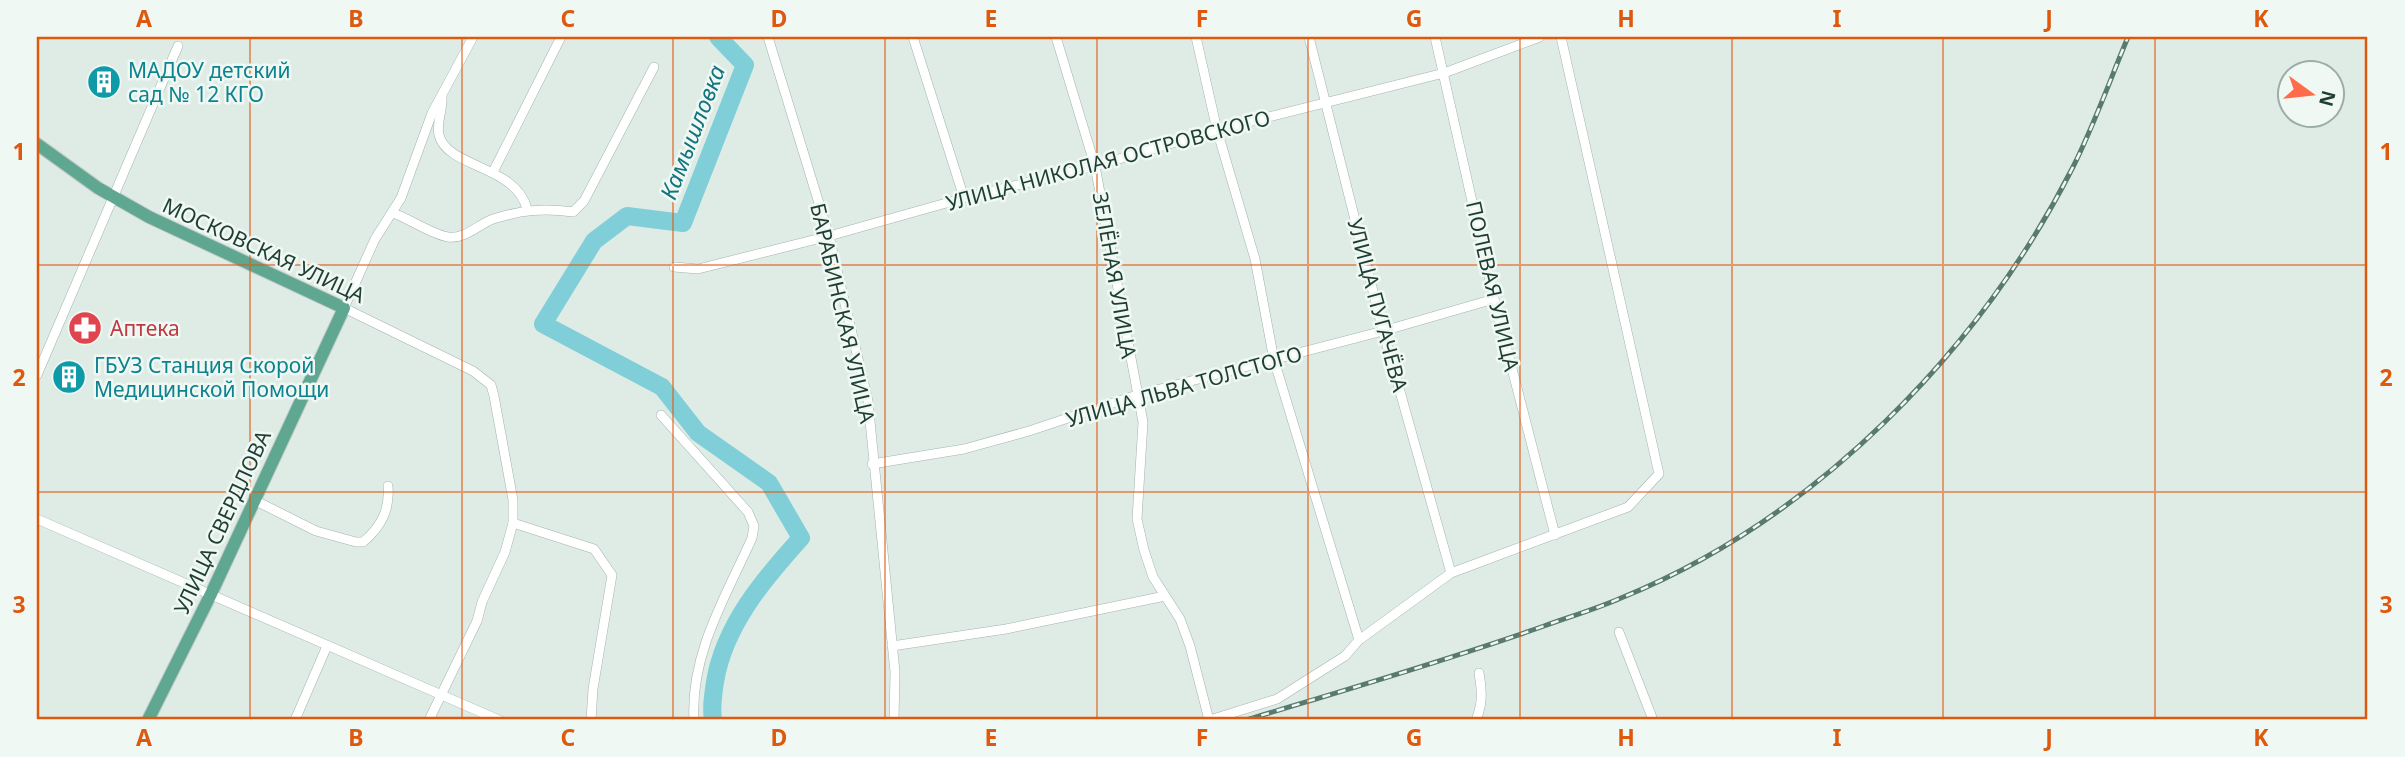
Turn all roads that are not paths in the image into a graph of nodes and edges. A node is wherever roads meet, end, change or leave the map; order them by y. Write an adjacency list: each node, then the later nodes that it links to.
1 (473, 37): 14 (street, УЛИЦА СВЕРДЛОВА)
2 (561, 37): 19 (street)
3 (768, 37): 24 (street, БАРАБИНСКАЯ УЛИЦА)
4 (913, 37): 21 (street)
5 (1056, 37): 18 (street, ЗЕЛЁНАЯ УЛИЦА)
6 (1196, 37): 16 (street)
7 (1309, 37): 15 (street, УЛИЦА ПУГАЧЁВА)
8 (1435, 37): 13 (street, ПОЛЕВАЯ УЛИЦА)
9 (1539, 37): 13 (street, УЛИЦА НИКОЛАЯ ОСТРОВСКОГО)
10 (1561, 37): 38 (street)
11 (178, 46): 20 (street)
12 (654, 67): 22 (street)
13 (1444, 73): 15 (street, УЛИЦА НИКОЛАЯ ОСТРОВСКОГО); 26 (street, ПОЛЕВАЯ УЛИЦА)
14 (442, 96): 19 (street); 23 (street, УЛИЦА СВЕРДЛОВА)
15 (1326, 102): 16 (street, УЛИЦА НИКОЛАЯ ОСТРОВСКОГО); 28 (street, УЛИЦА ПУГАЧЁВА)
16 (1217, 130): 18 (street, УЛИЦА НИКОЛАЯ ОСТРОВСКОГО); 29 (street)
17 (37, 144): 20 (main road, МОСКОВСКАЯ УЛИЦА)
18 (1095, 166): 21 (street, УЛИЦА НИКОЛАЯ ОСТРОВСКОГО); 31 (street, ЗЕЛЁНАЯ УЛИЦА)
19 (493, 172): 22 (street)
20 (114, 198): 27 (main road, МОСКОВСКАЯ УЛИЦА); 30 (street)
21 (964, 198): 24 (street, УЛИЦА НИКОЛАЯ ОСТРОВСКОГО)
22 (527, 209): 23 (street)
23 (393, 213): 27 (street, УЛИЦА СВЕРДЛОВА)
24 (829, 236): 25 (street, УЛИЦА НИКОЛАЯ ОСТРОВСКОГО); 33 (street, БАРАБИНСКАЯ УЛИЦА)
25 (674, 267)
26 (1494, 299): 28 (street, УЛИЦА ЛЬВА ТОЛСТОГО); 38 (street, ПОЛЕВАЯ УЛИЦА)
27 (344, 308): 35 (main road, УЛИЦА СВЕРДЛОВА); 37 (street, МОСКОВСКАЯ УЛИЦА)
28 (1383, 331): 29 (street, УЛИЦА ЛЬВА ТОЛСТОГО); 39 (street, УЛИЦА ПУГАЧЁВА)
29 (1274, 359): 31 (street, УЛИЦА ЛЬВА ТОЛСТОГО); 43 (street)
30 (37, 374)
31 (1138, 395): 33 (street, УЛИЦА ЛЬВА ТОЛСТОГО); 41 (street, ЗЕЛЁНАЯ УЛИЦА)
32 (661, 415): 53 (street)
33 (872, 464): 45 (street, БАРАБИНСКАЯ УЛИЦА)
34 (388, 486): 35 (street)
35 (254, 500): 40 (main road, УЛИЦА СВЕРДЛОВА)
36 (37, 519): 40 (street)
37 (513, 523): 47 (street); 52 (street)
38 (1555, 535): 39 (street)
39 (1451, 573): 43 (street)
40 (211, 594): 44 (street); 48 (main road, УЛИЦА СВЕРДЛОВА)
41 (1165, 596): 45 (street); 55 (street, ЗЕЛЁНАЯ УЛИЦА)
42 (1619, 632): 57 (street)
43 (1359, 640): 55 (street)
44 (327, 646): 47 (street); 49 (street)
45 (892, 646): 54 (street, БАРАБИНСКАЯ УЛИЦА)
46 (1479, 673): 56 (street)
47 (440, 695): 50 (street); 51 (street)
48 (148, 720)
49 (295, 720)
50 (429, 720)
51 (499, 720)
52 (592, 720)
53 (694, 720)
54 (894, 720)
55 (1210, 720)
56 (1476, 720)
57 (1653, 720)

